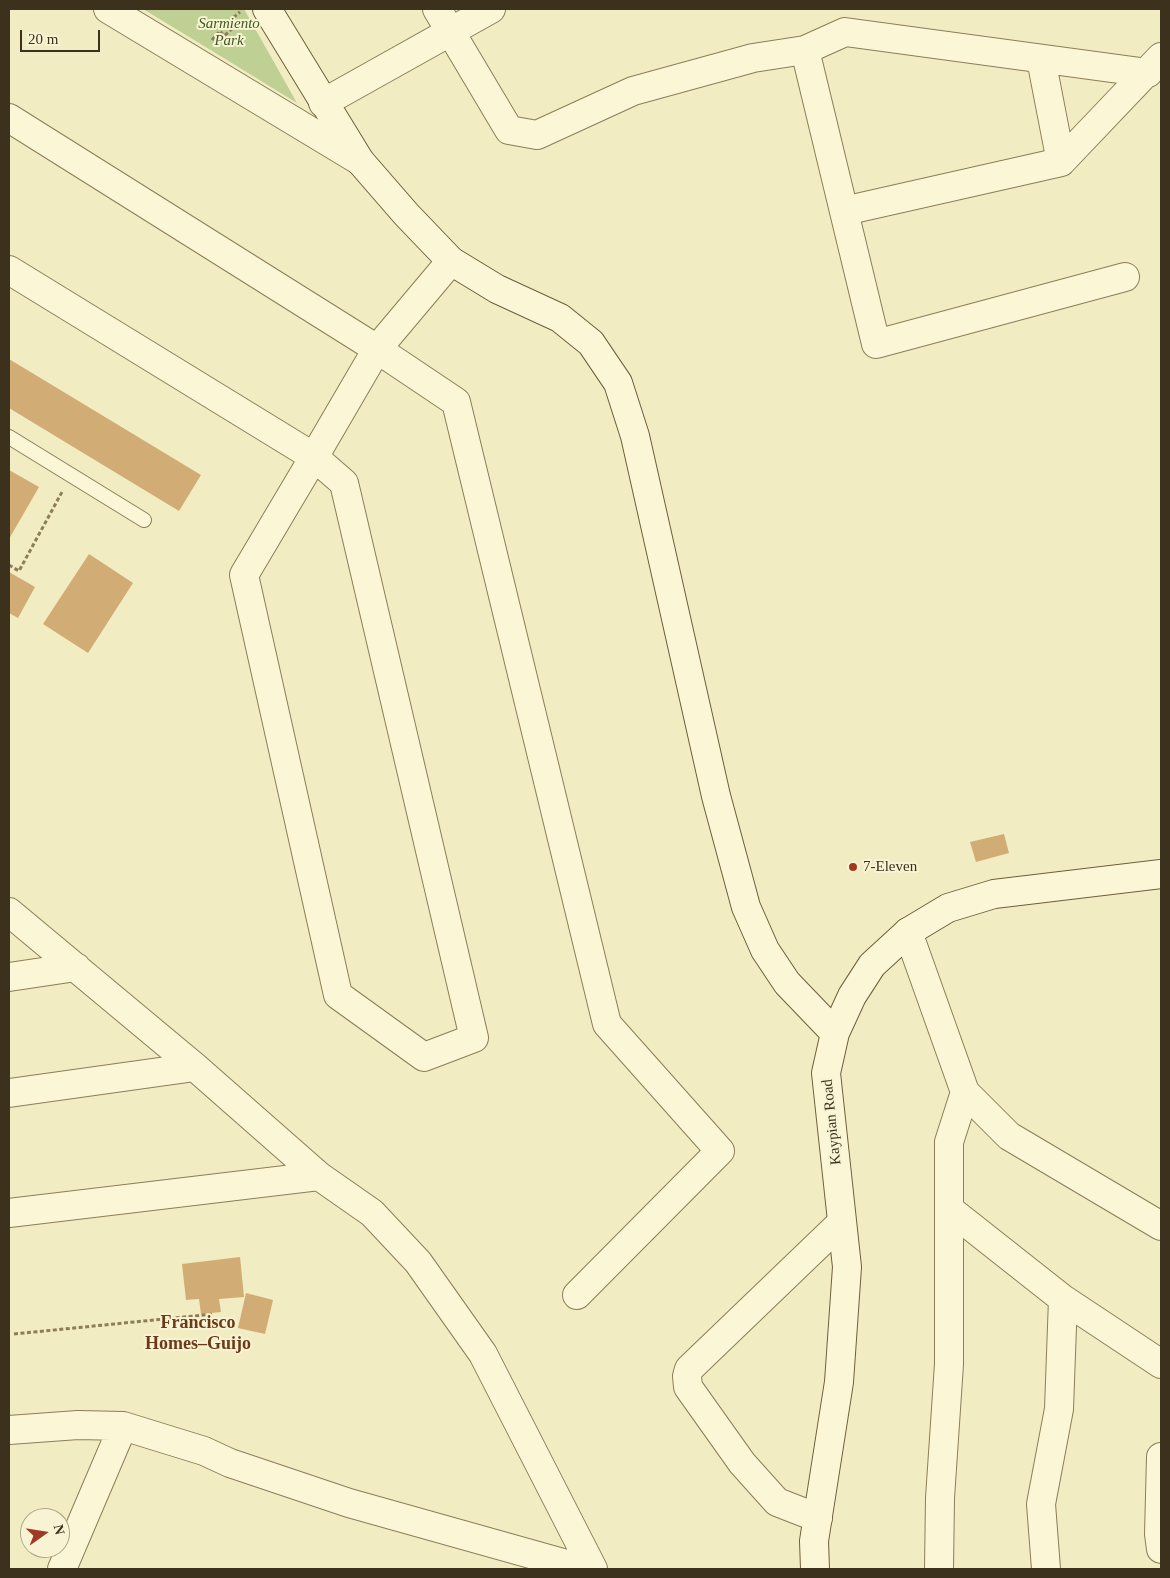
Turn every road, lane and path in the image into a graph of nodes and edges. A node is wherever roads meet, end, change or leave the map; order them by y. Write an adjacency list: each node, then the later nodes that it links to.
1 (108, 9): 13 (street)
2 (244, 9): 7 (path)
3 (267, 9): 11 (street)
4 (436, 9): 6 (street)
5 (491, 9): 6 (street)
6 (450, 33): 8 (street); 11 (street)
7 (224, 36)
8 (805, 50): 9 (street); 15 (street)
9 (1041, 59): 10 (street); 14 (street)
10 (1155, 65): 14 (street)
11 (323, 102): 13 (street)
12 (9, 118): 19 (street)
13 (360, 161): 16 (street)
14 (1061, 162): 15 (street)
15 (844, 211): 18 (street)
16 (451, 261): 19 (street); 30 (street)
17 (9, 270): 21 (street)
18 (1125, 277)
19 (377, 349): 21 (street); 39 (street)
20 (9, 436): 22 (lane)
21 (314, 458): 21 (street)
22 (71, 475): 23 (lane); 24 (path)
23 (144, 520)
24 (9, 565)
25 (1161, 874): 27 (street, Kaypian Road)
26 (9, 912): 28 (street)
27 (908, 932): 30 (street, Kaypian Road); 32 (street)
28 (76, 967): 29 (street); 31 (street)
29 (9, 977)
30 (835, 1032): 37 (street, Kaypian Road)
31 (195, 1067): 33 (street); 34 (street)
32 (965, 1092): 35 (street); 38 (street)
33 (9, 1093)
34 (319, 1176): 36 (street); 52 (street)
35 (949, 1210): 40 (street); 54 (street)
36 (9, 1213)
37 (841, 1223): 47 (street, Kaypian Road); 47 (street)
38 (1161, 1226)
39 (577, 1295)
40 (1063, 1299): 43 (street); 55 (street)
41 (214, 1314): 42 (path)
42 (14, 1334)
43 (1161, 1364)
44 (123, 1426): 45 (street); 49 (street); 50 (street)
45 (9, 1430)
46 (1161, 1457): 48 (street)
47 (818, 1518): 53 (street, Kaypian Road)
48 (1161, 1549)
49 (545, 1563): 51 (street)
50 (71, 1567)
51 (584, 1569)
52 (593, 1569)
53 (816, 1569)
54 (939, 1569)
55 (1046, 1569)

